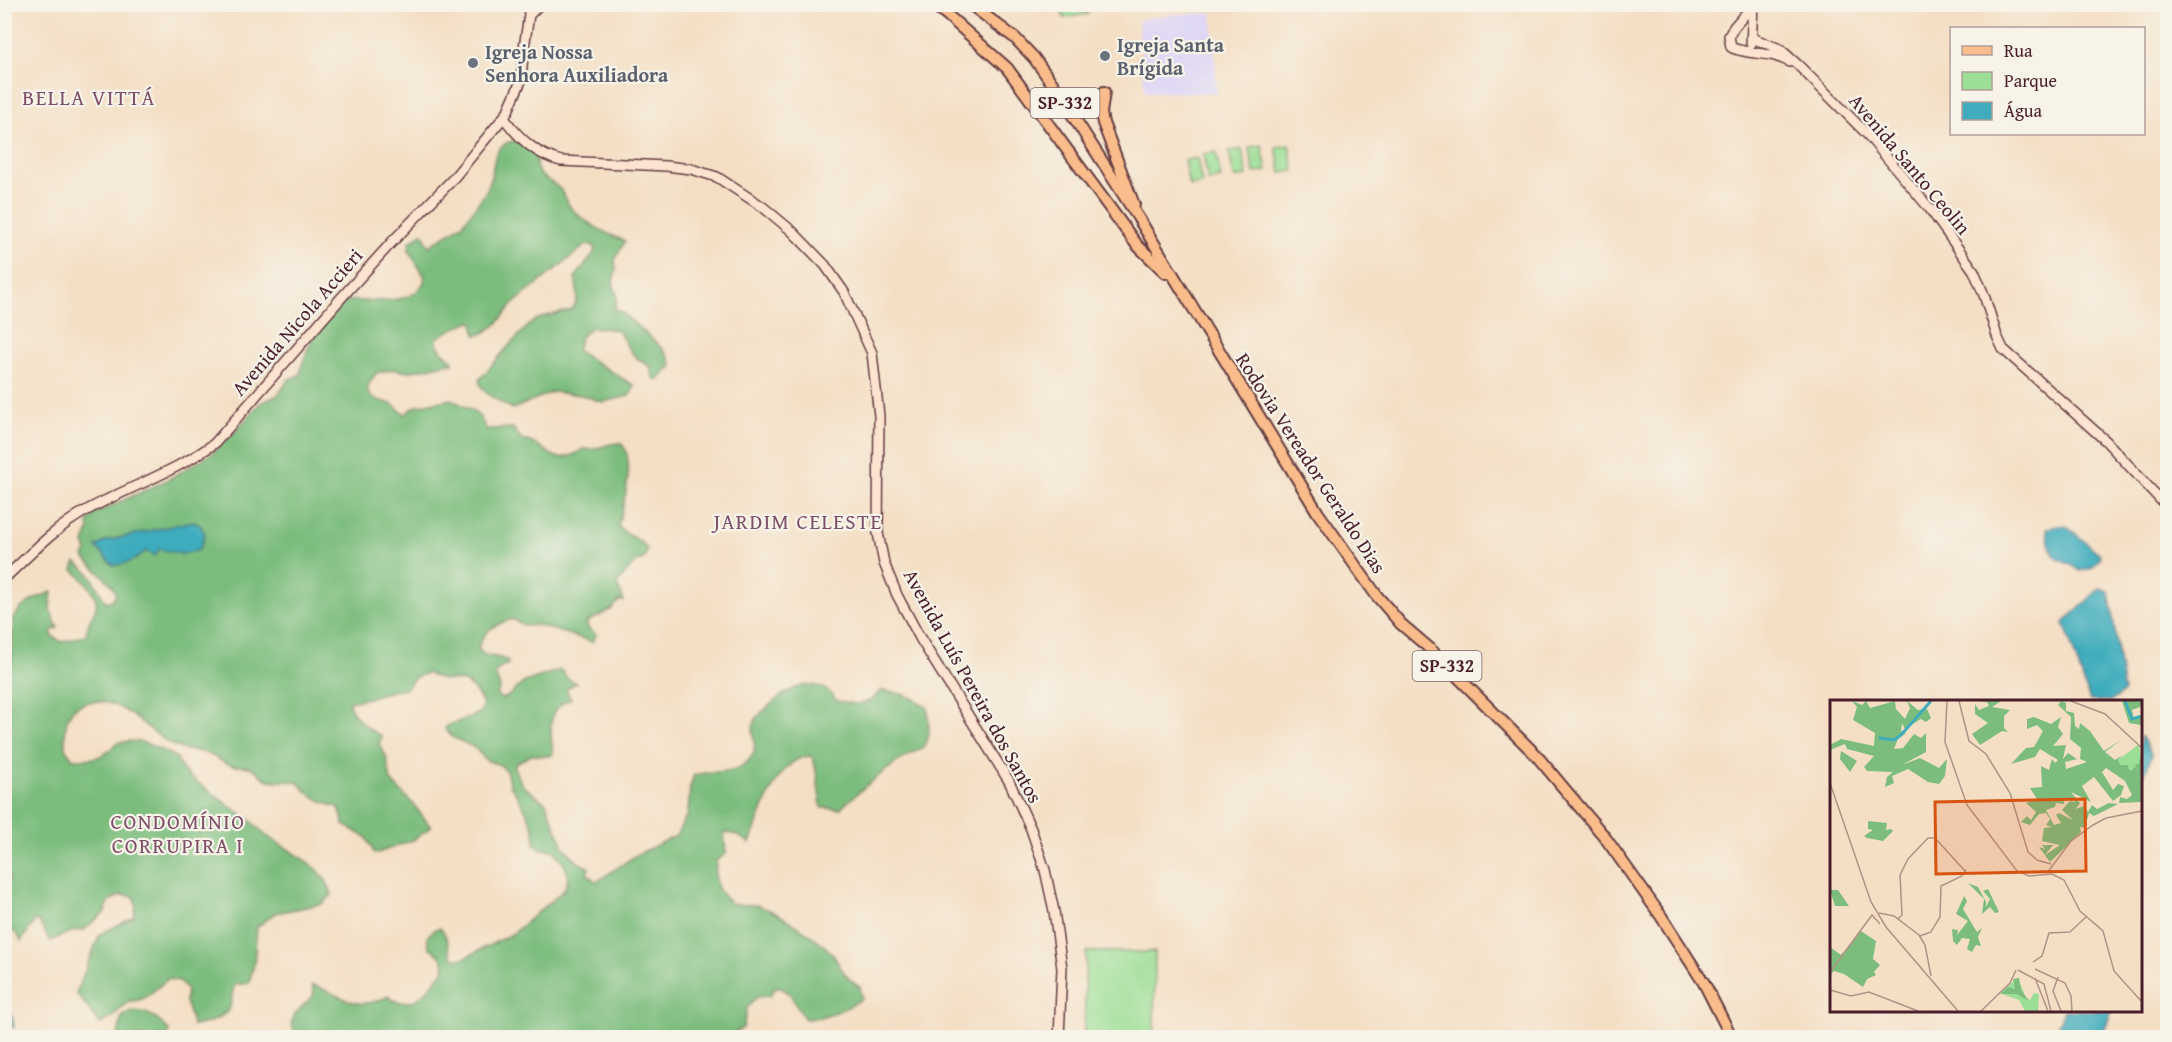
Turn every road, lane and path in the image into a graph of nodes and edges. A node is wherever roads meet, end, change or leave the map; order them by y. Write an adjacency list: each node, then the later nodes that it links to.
1 (540, 4): 5 (street, Avenida Nicola Accieri)
2 (932, 4): 13 (main road)
3 (970, 4): 12 (main road, Rodovia Vereador Geraldo Dias / SP-332)
4 (1753, 5): 6 (street); 7 (street)
5 (529, 10): 11 (street, Avenida Nicola Accieri)
6 (1732, 31): 7 (street); 8 (street)
7 (1751, 36): 8 (street); 9 (street, Avenida Santo Ceolin)
8 (1746, 50): 9 (street, Avenida Santo Ceolin)
9 (1798, 65): 14 (street, Avenida Santo Ceolin)
10 (1104, 92): 12 (main road)
11 (504, 118): 15 (street, Avenida Nicola Accieri); 16 (street, Avenida Luís Pereira dos Santos)
12 (1139, 219): 13 (main road, Rodovia Vereador Geraldo Dias / SP-332)
13 (1177, 284): 17 (main road, Rodovia Vereador Geraldo Dias / SP-332)
14 (2168, 508)
15 (4, 579)
16 (1059, 1038)
17 (1732, 1038)

